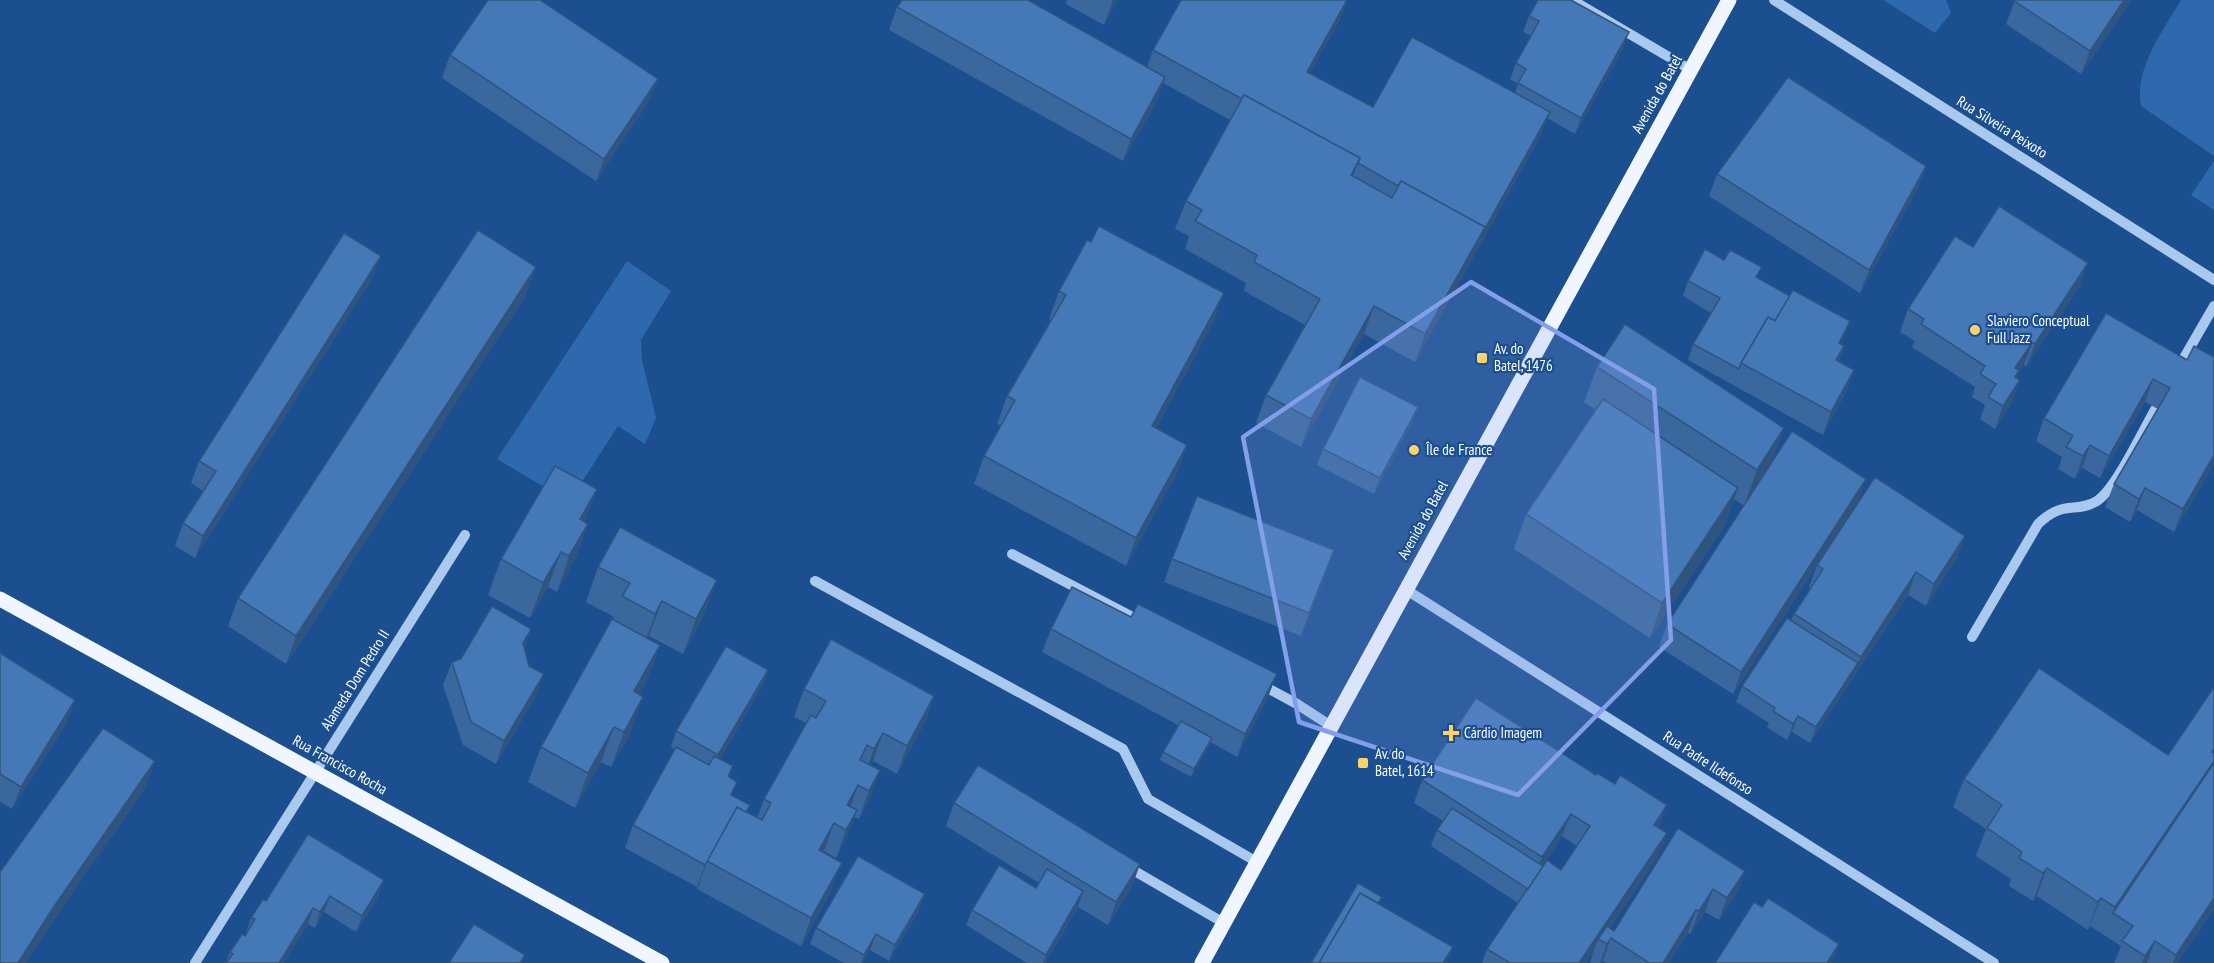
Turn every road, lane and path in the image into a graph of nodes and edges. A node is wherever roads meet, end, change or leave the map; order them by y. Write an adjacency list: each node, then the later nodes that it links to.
1 (1572, 0): 4 (street)
2 (1729, 0): 4 (main road, Avenida do Batel)
3 (1774, 0): 5 (street, Rua Silveira Peixoto)
4 (1692, 70): 12 (main road, Avenida do Batel)
5 (2214, 280)
6 (2214, 306): 7 (street)
7 (2172, 378)
8 (2156, 408): 15 (street)
9 (465, 535): 18 (street, Alameda Dom Pedro II)
10 (1012, 554): 14 (street)
11 (815, 581): 20 (street)
12 (1406, 589): 17 (main road, Avenida do Batel); 25 (street, Rua Padre Ildefonso)
13 (0, 598): 18 (main road, Rua Francisco Rocha)
14 (1149, 626)
15 (1972, 637)
16 (1244, 676): 17 (street)
17 (1331, 726): 20 (main road, Avenida do Batel)
18 (315, 772): 22 (street, Alameda Dom Pedro II); 23 (main road, Rua Francisco Rocha)
19 (1112, 858): 21 (street)
20 (1257, 862): 21 (main road, Avenida do Batel)
21 (1224, 923): 24 (main road, Avenida do Batel)
22 (195, 963)
23 (662, 963)
24 (1202, 963)
25 (1994, 963)

